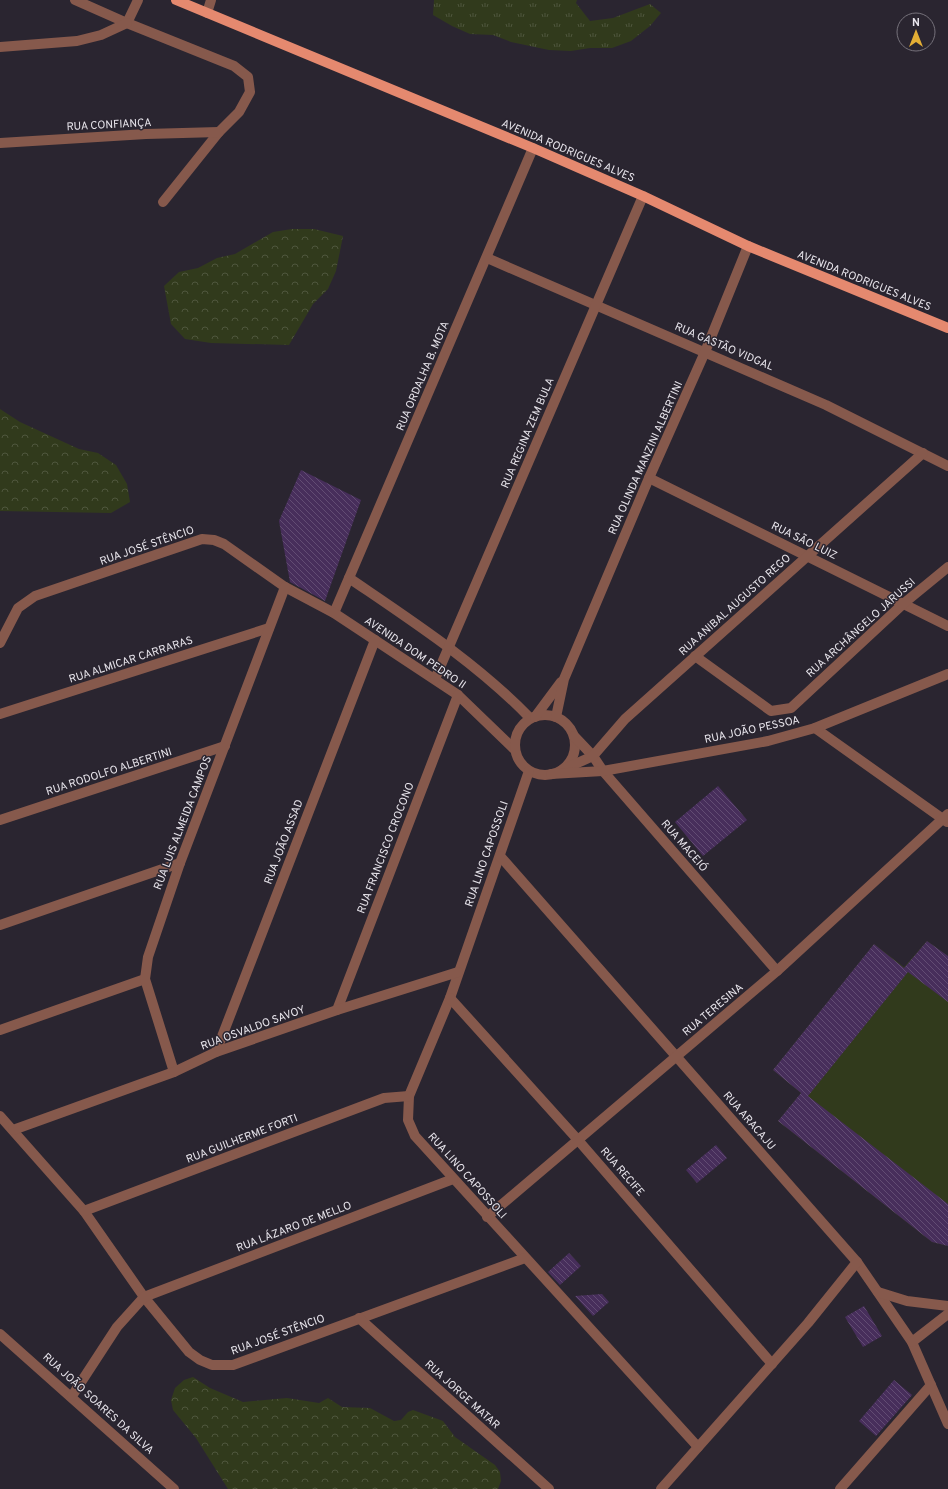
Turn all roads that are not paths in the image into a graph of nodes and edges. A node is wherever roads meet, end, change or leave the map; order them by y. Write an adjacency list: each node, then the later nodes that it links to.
1 (76, 0): 5 (street)
2 (138, 0): 7 (street)
3 (176, 0): 6 (main road, AVENIDA RODRIGUES ALVES)
4 (211, 0): 6 (street)
5 (91, 3): 7 (street)
6 (207, 13): 11 (main road, AVENIDA RODRIGUES ALVES)
7 (126, 23): 8 (street); 9 (street)
8 (0, 47)
9 (220, 132): 10 (street, RUA CONFIANÇA); 13 (street)
10 (0, 143)
11 (533, 148): 12 (main road, AVENIDA RODRIGUES ALVES); 15 (street, RUA ORDALHA B. MOTA)
12 (643, 196): 14 (main road, AVENIDA RODRIGUES ALVES); 16 (street, RUA REGINA ZEM BULA)
13 (163, 202)
14 (748, 246): 17 (main road, AVENIDA RODRIGUES ALVES); 18 (street, RUA OLINDA MANZINI ALBERTINI)
15 (487, 258): 16 (street, RUA GASTÃO VIDGAL); 24 (street, RUA ORDALHA B. MOTA)
16 (596, 305): 18 (street, RUA GASTÃO VIDGAL); 32 (street, RUA REGINA ZEM BULA)
17 (948, 328)
18 (705, 352): 19 (street, RUA GASTÃO VIDGAL); 21 (street, RUA OLINDA MANZINI ALBERTINI)
19 (923, 453): 20 (street, RUA GASTÃO VIDGAL); 22 (street, RUA ANIBAL AUGUSTO REGO)
20 (948, 466)
21 (649, 478): 22 (street, RUA SÃO LUIZ); 36 (street, RUA OLINDA MANZINI ALBERTINI)
22 (807, 556): 26 (street, RUA SÃO LUIZ); 33 (street, RUA ANIBAL AUGUSTO REGO)
23 (948, 567): 26 (street, RUA ARCHÂNGELO JARUSSI)
24 (349, 578): 27 (street, RUA ORDALHA B. MOTA); 32 (street)
25 (285, 587): 27 (street, RUA JOSÉ STÊNCIO); 29 (street, RUA LUIS ALMEIDA CAMPOS); 31 (street, RUA JOSÉ STÊNCIO)
26 (904, 604): 28 (street, RUA SÃO LUIZ); 33 (street, RUA ARCHÂNGELO JARUSSI)
27 (334, 613): 30 (street, AVENIDA DOM PEDRO II)
28 (948, 626)
29 (269, 628): 38 (street, RUA ALMICAR CARRARAS); 43 (street, RUA LUIS ALMEIDA CAMPOS)
30 (375, 640): 35 (street, AVENIDA DOM PEDRO II); 61 (street, RUA JOÃO ASSAD)
31 (0, 643)
32 (449, 647): 35 (street, RUA REGINA ZEM BULA); 40 (street)
33 (695, 656): 45 (street, RUA ANIBAL AUGUSTO REGO)
34 (948, 674): 41 (street, RUA JOÃO PESSOA)
35 (435, 679): 37 (street, AVENIDA DOM PEDRO II)
36 (564, 679): 39 (street, RUA OLINDA MANZINI ALBERTINI); 40 (street, RUA OLINDA MANZINI ALBERTINI)
37 (458, 695): 44 (street, AVENIDA DOM PEDRO II); 59 (street, RUA FRANCISCO CROCONO)
38 (0, 714)
39 (556, 716): 40 (street); 42 (street)
40 (533, 717): 44 (street)
41 (815, 728): 48 (street, RUA JOÃO PESSOA); 50 (street)
42 (574, 736): 45 (street, RUA MACEIÓ); 46 (street)
43 (225, 746): 51 (street, RUA RODOLFO ALBERTINI); 53 (street, RUA LUIS ALMEIDA CAMPOS)
44 (514, 749): 47 (street)
45 (593, 756): 46 (street, RUA ANIBAL AUGUSTO REGO); 48 (street, RUA MACEIÓ)
46 (562, 770): 49 (street)
47 (529, 771): 49 (street); 52 (street, RUA LINO CAPOSSOLI)
48 (603, 771): 49 (street, RUA JOÃO PESSOA); 55 (street, RUA MACEIÓ)
49 (551, 774)
50 (946, 819): 55 (street, RUA TERESINA)
51 (0, 820)
52 (500, 856): 56 (street, RUA LINO CAPOSSOLI); 62 (street, RUA ARACAJU)
53 (180, 863): 54 (street); 57 (street, RUA LUIS ALMEIDA CAMPOS)
54 (0, 925)
55 (777, 970): 62 (street, RUA TERESINA)
56 (458, 972): 58 (street, RUA LINO CAPOSSOLI); 59 (street, RUA OSVALDO SAVOY)
57 (145, 979): 60 (street); 63 (street, RUA LUIS ALMEIDA CAMPOS)
58 (450, 998): 64 (street, RUA LINO CAPOSSOLI); 67 (street, RUA RECIFE)
59 (337, 1010): 61 (street, RUA OSVALDO SAVOY)
60 (0, 1030)
61 (216, 1052): 63 (street, RUA OSVALDO SAVOY)
62 (676, 1057): 67 (street, RUA TERESINA); 72 (street, RUA ARACAJU)
63 (174, 1072): 66 (street, RUA OSVALDO SAVOY)
64 (409, 1096): 68 (street, RUA LINO CAPOSSOLI); 69 (street, RUA GUILHERME FORTI)
65 (0, 1116): 66 (street, RUA JOSÉ STÊNCIO)
66 (13, 1130): 69 (street, RUA JOSÉ STÊNCIO)
67 (578, 1140): 70 (street, RUA TERESINA); 80 (street, RUA RECIFE)
68 (453, 1179): 70 (street, RUA LINO CAPOSSOLI); 74 (street, RUA LÁZARO DE MELLO)
69 (84, 1211): 74 (street, RUA JOSÉ STÊNCIO)
70 (487, 1217): 71 (street, RUA LINO CAPOSSOLI)
71 (525, 1258): 77 (street, RUA JOSÉ STÊNCIO); 84 (street, RUA LINO CAPOSSOLI)
72 (857, 1262): 73 (street, RUA ARACAJU); 80 (street)
73 (878, 1292): 75 (street); 79 (street, RUA ARACAJU)
74 (144, 1297): 77 (street, RUA JOSÉ STÊNCIO); 82 (street)
75 (948, 1306)
76 (948, 1314): 79 (street)
77 (359, 1318): 86 (street, RUA JORGE MATAR)
78 (3, 1336): 82 (street, RUA JOÃO SOARES DA SILVA)
79 (912, 1342): 81 (street, RUA ARACAJU)
80 (772, 1364): 84 (street)
81 (931, 1385): 83 (street, RUA ARACAJU); 88 (street)
82 (72, 1396): 85 (street, RUA JOÃO SOARES DA SILVA)
83 (948, 1424)
84 (698, 1447): 87 (street)
85 (174, 1489)
86 (549, 1489)
87 (661, 1489)
88 (840, 1489)

